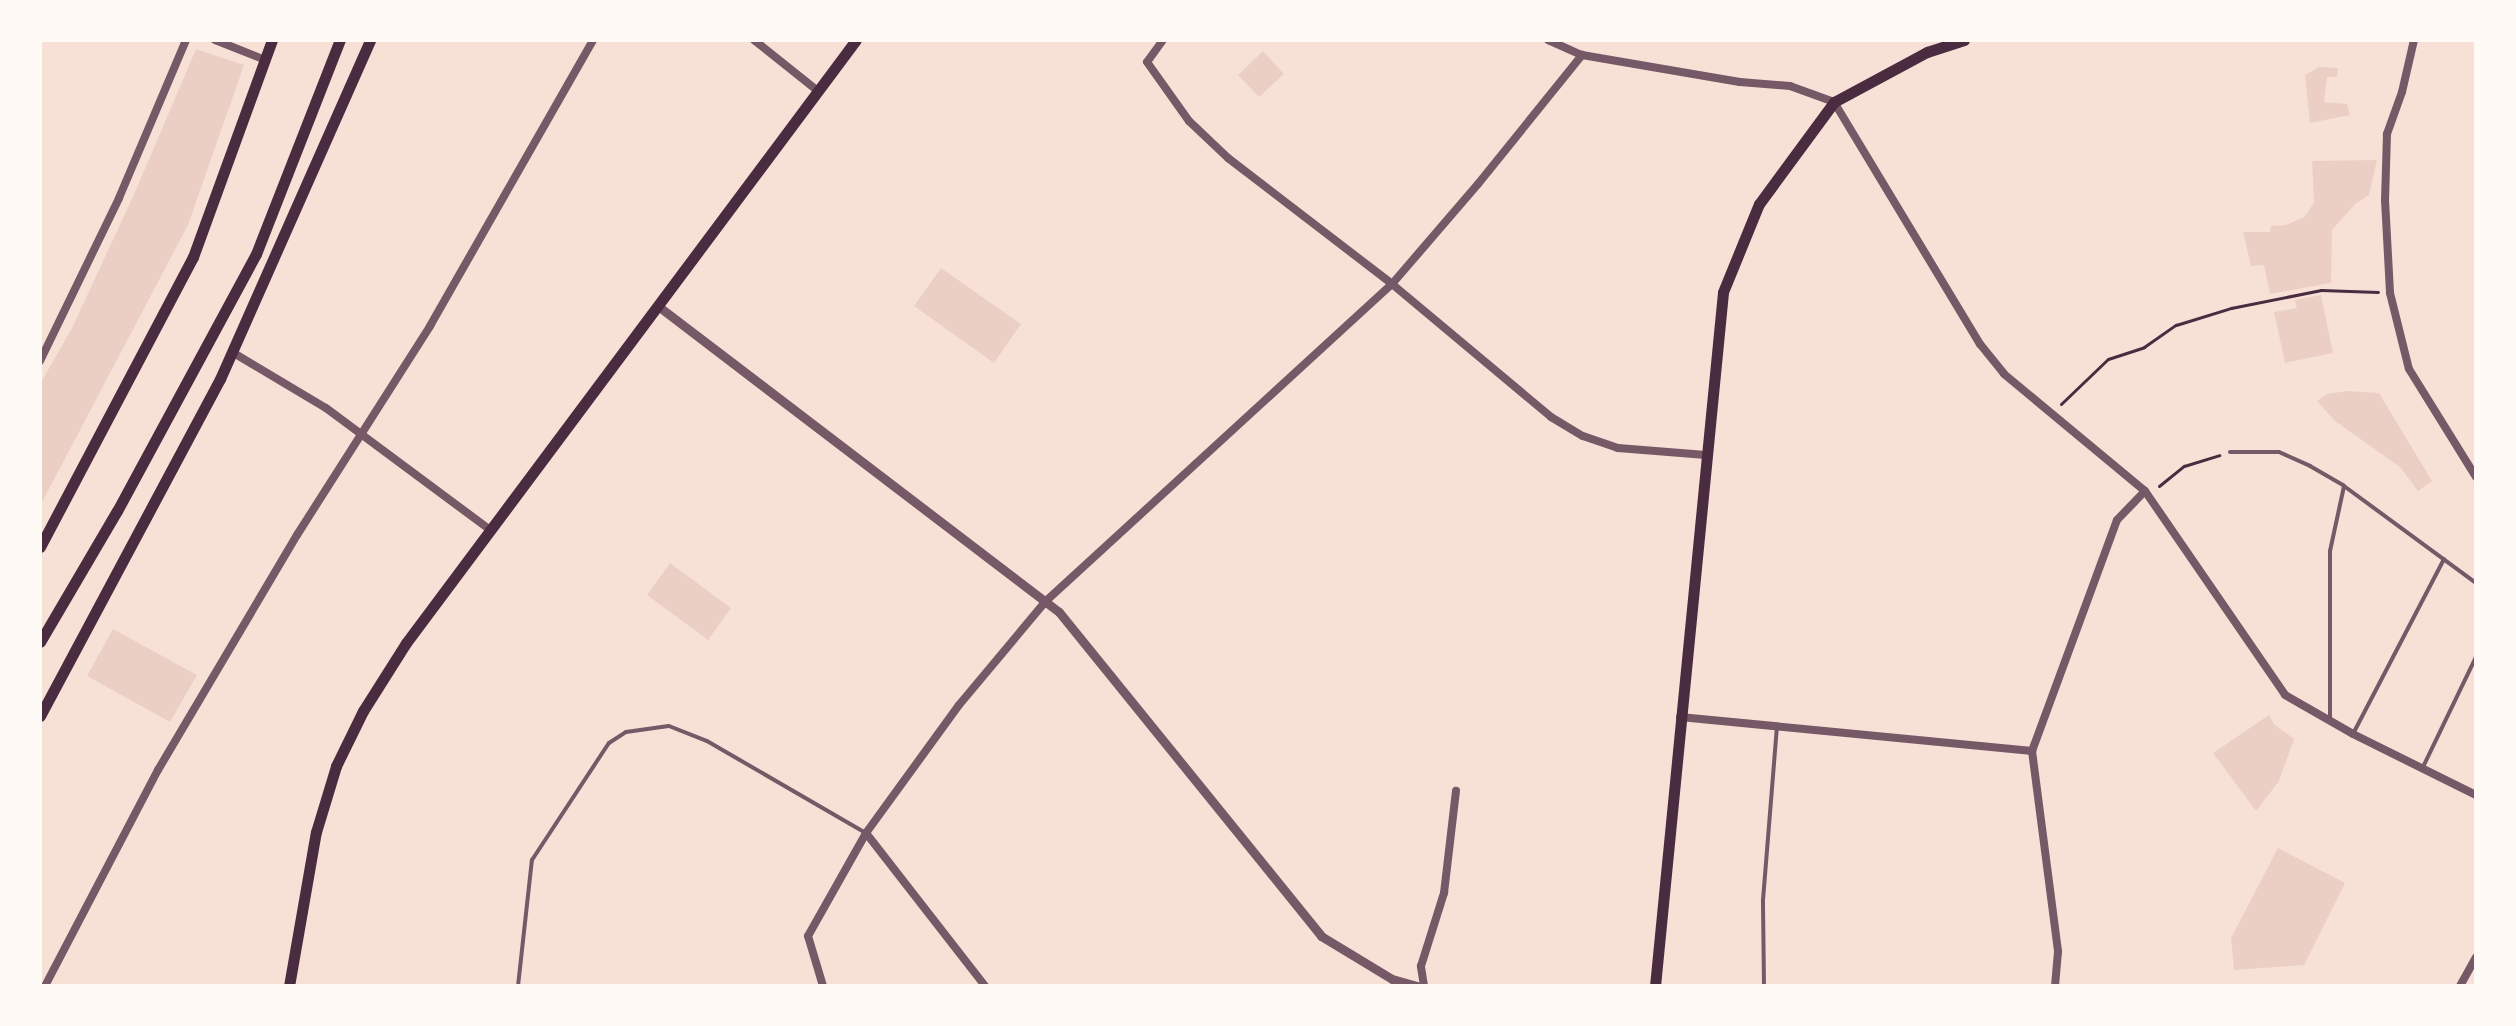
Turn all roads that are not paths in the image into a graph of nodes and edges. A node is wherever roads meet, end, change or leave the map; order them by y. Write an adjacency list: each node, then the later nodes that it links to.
1 (186, 40): 20 (street)
2 (215, 40): 14 (street)
3 (272, 40): 14 (main road)
4 (340, 40): 32 (main road)
5 (370, 40): 19 (main road)
6 (593, 40): 21 (street)
7 (754, 40): 15 (street)
8 (856, 40): 15 (main road)
9 (1163, 40): 17 (street)
10 (1548, 40): 13 (street)
11 (1964, 40): 16 (main road)
12 (2414, 40): 24 (street)
13 (1582, 55): 16 (street); 17 (street)
14 (263, 59): 28 (main road)
15 (818, 91): 18 (main road)
16 (1834, 102): 23 (main road); 26 (street)
17 (1392, 284): 23 (street); 31 (street)
18 (658, 306): 27 (main road); 31 (street)
19 (232, 352): 21 (street); 34 (main road)
20 (40, 361)
21 (360, 433): 27 (street); 45 (street)
22 (2230, 452): 25 (lane)
23 (1706, 455): 35 (main road)
24 (2476, 477)
25 (2344, 486): 29 (lane); 36 (lane)
26 (2145, 491): 36 (street); 39 (street)
27 (490, 530): 46 (main road)
28 (40, 547)
29 (2444, 558): 30 (lane); 38 (lane)
30 (2476, 583)
31 (1046, 601): 43 (street); 50 (street)
32 (40, 642)
33 (2476, 657): 40 (lane)
34 (40, 716)
35 (1680, 717): 37 (street); 52 (main road)
36 (2330, 722): 38 (street)
37 (1777, 726): 39 (street); 53 (lane)
38 (2353, 734): 40 (street)
39 (2032, 751): 54 (street)
40 (2422, 769): 42 (street)
41 (1456, 791): 51 (street)
42 (2476, 795)
43 (866, 833): 47 (lane); 48 (street); 49 (street)
44 (2476, 957): 55 (street)
45 (45, 986)
46 (289, 986)
47 (518, 986)
48 (823, 986)
49 (985, 986)
50 (1417, 986)
51 (1424, 986)
52 (1655, 986)
53 (1764, 986)
54 (2055, 986)
55 (2460, 986)

